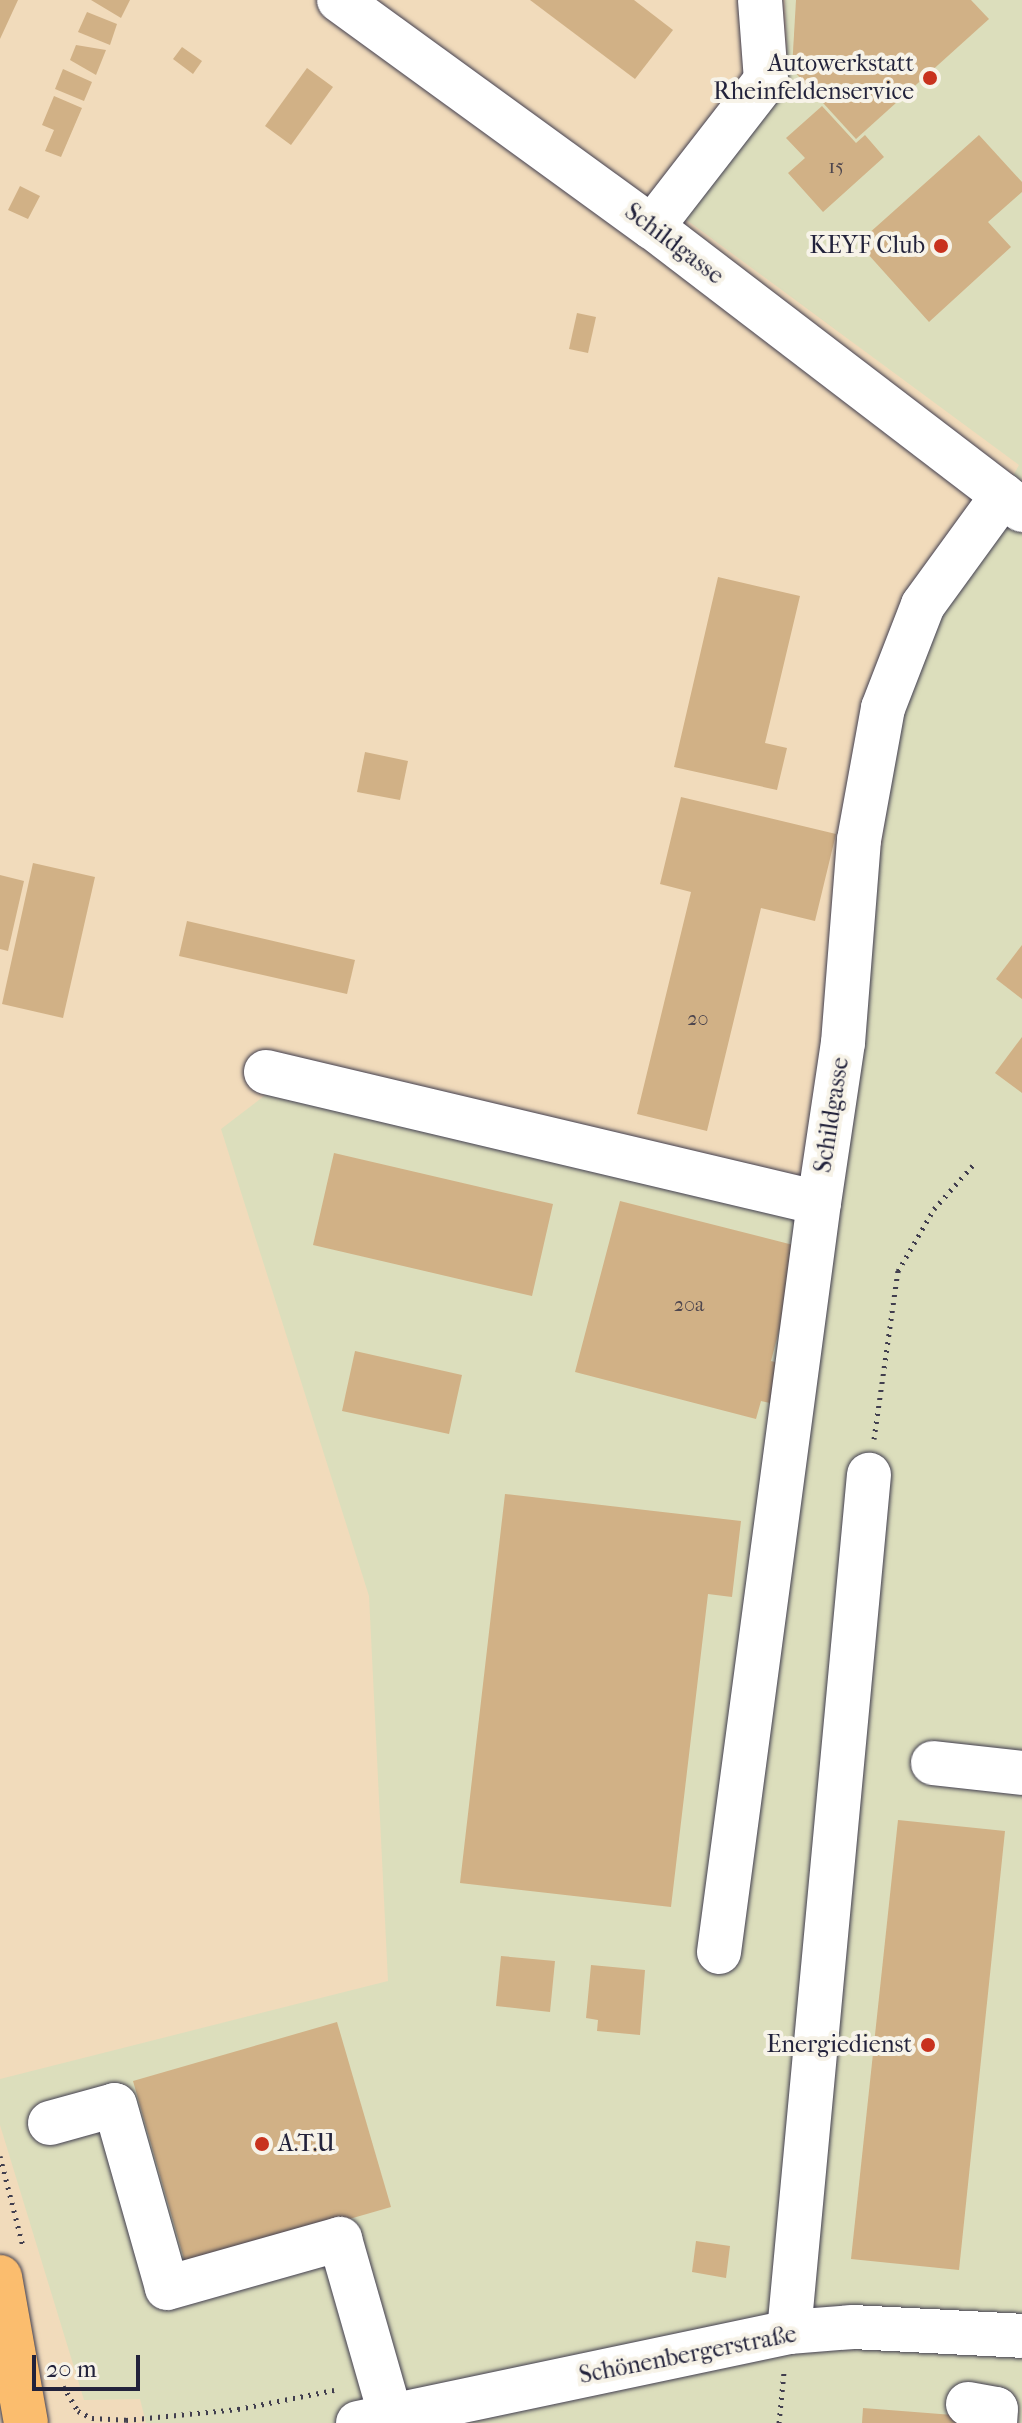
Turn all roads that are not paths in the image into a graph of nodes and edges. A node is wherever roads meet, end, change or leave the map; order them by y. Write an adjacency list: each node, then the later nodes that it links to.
1 (339, 0): 3 (street, Schildgasse)
2 (760, 0): 3 (street)
3 (652, 227): 4 (street, Schildgasse)
4 (1012, 503): 6 (street, Schildgasse)
5 (266, 1072): 6 (street, Schildgasse)
6 (819, 1203): 10 (street)
7 (869, 1475): 13 (street)
8 (933, 1763): 9 (street)
9 (1022, 1773)
10 (719, 1952)
11 (50, 2123): 16 (street)
12 (0, 2277): 18 (main road)
13 (789, 2332): 14 (street, Schönenbergerstraße); 16 (street, Schönenbergerstraße)
14 (1022, 2336)
15 (0, 2406): 17 (main road)
16 (390, 2419)
17 (5, 2423)
18 (26, 2423)

